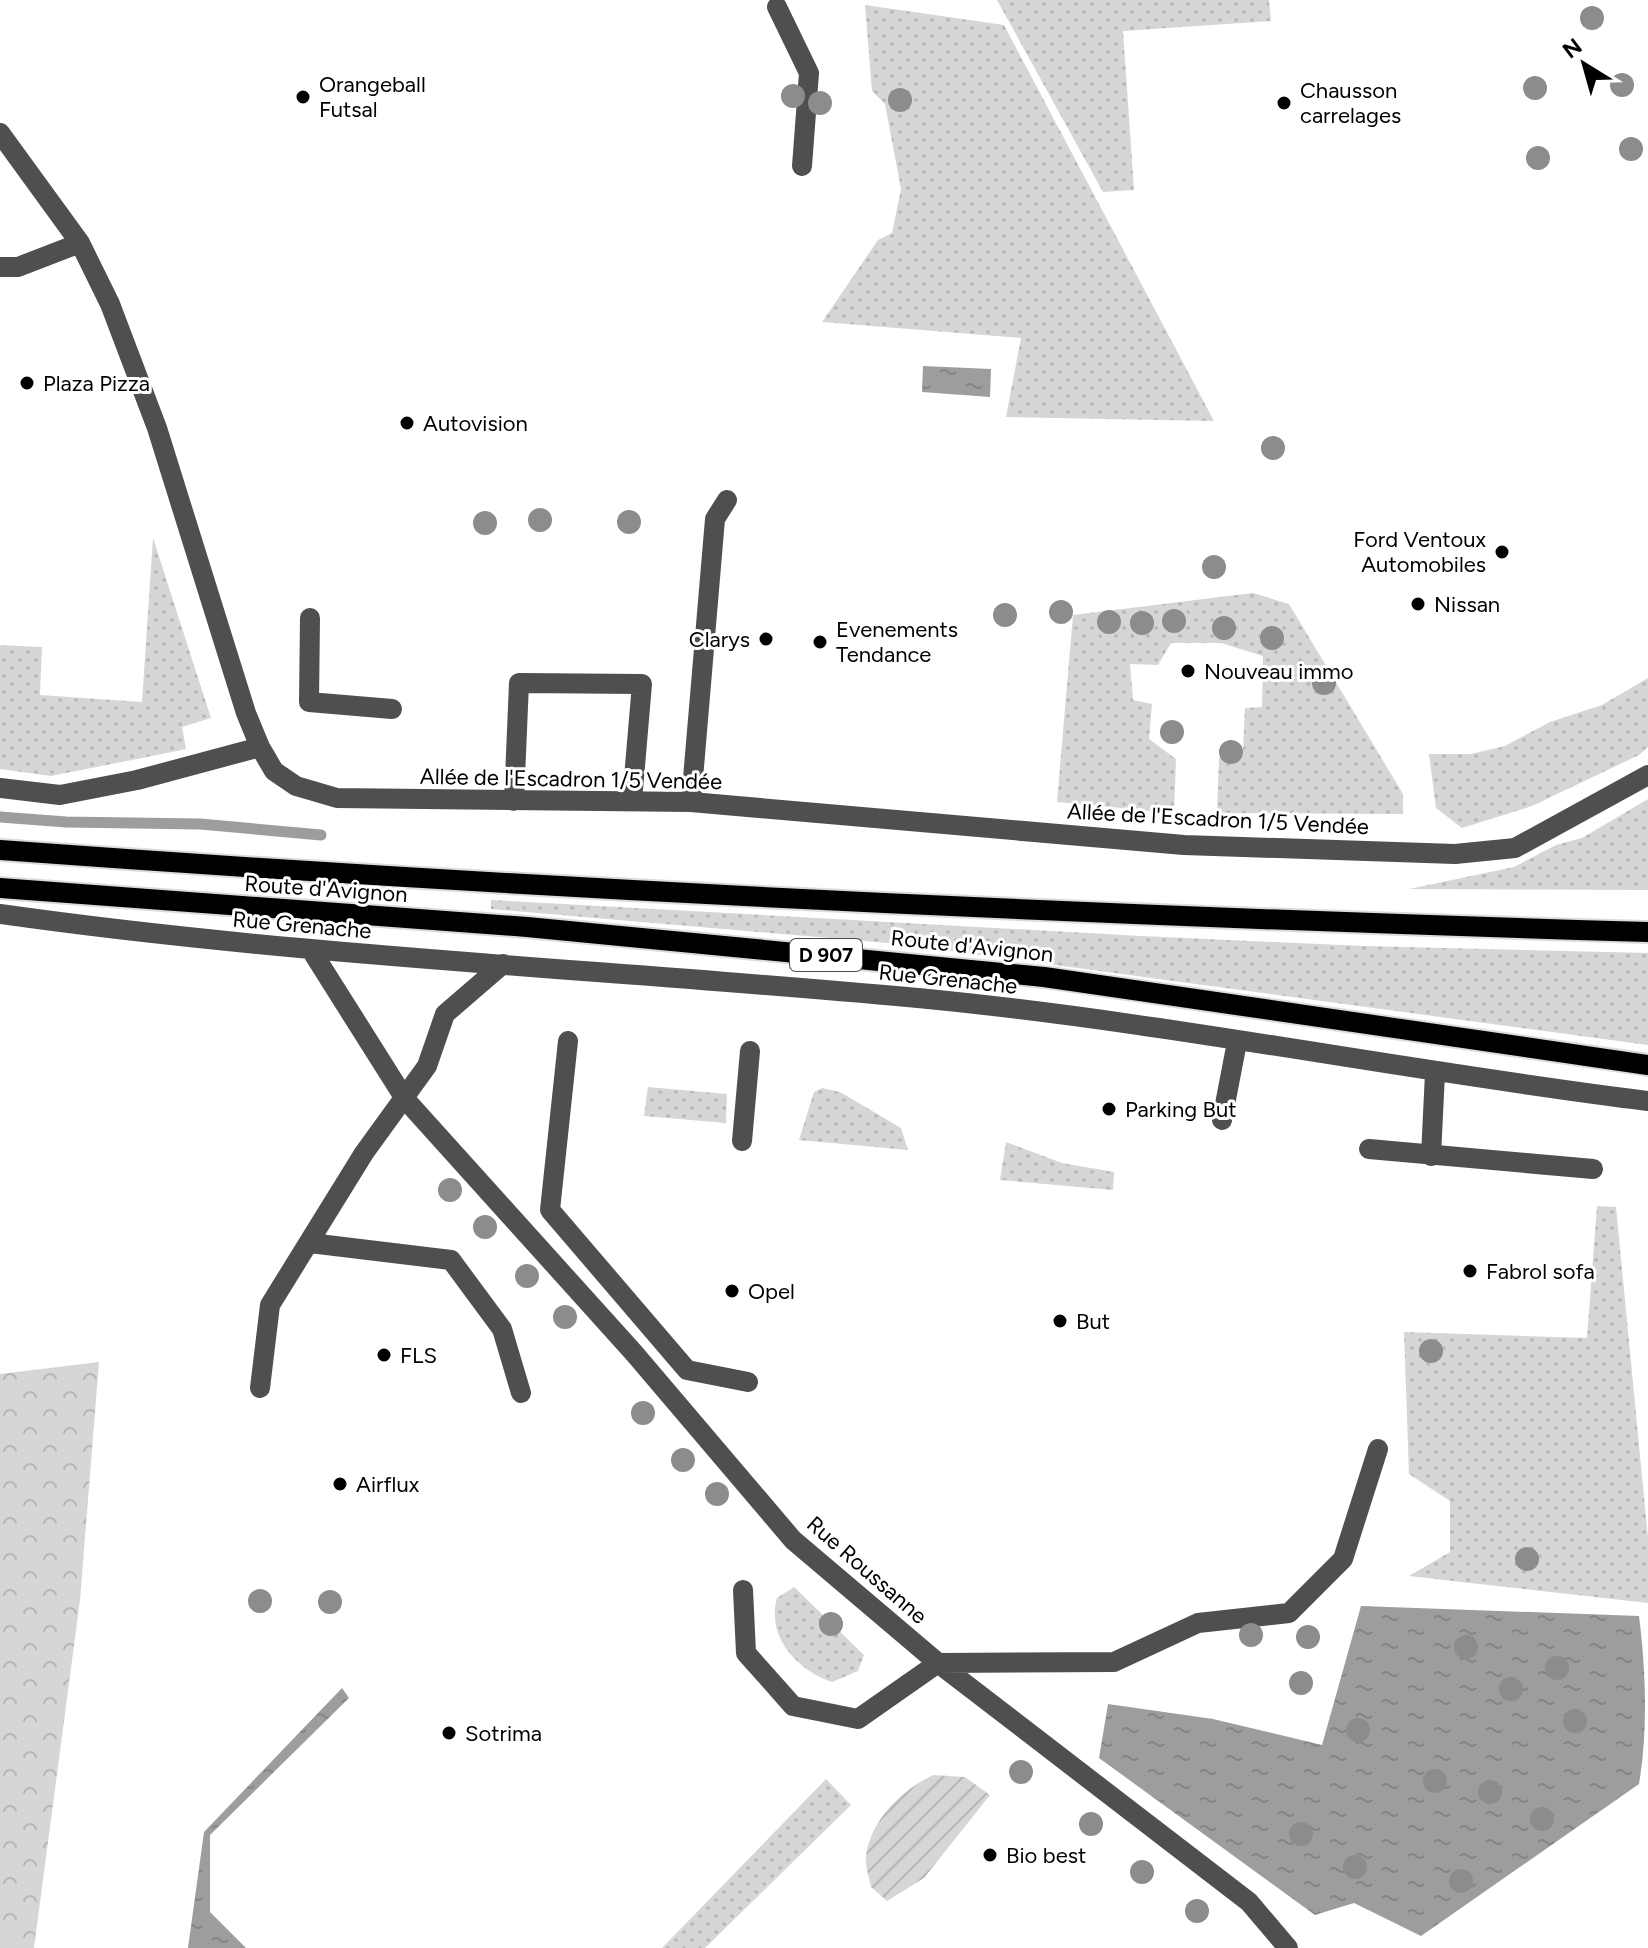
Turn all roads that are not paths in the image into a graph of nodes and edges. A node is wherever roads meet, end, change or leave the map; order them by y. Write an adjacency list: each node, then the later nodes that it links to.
1 (777, 7): 3 (street)
2 (0, 133): 4 (street, Allée de l'Escadron 1/5 Vendée)
3 (802, 166)
4 (80, 243): 5 (street); 9 (street, Allée de l'Escadron 1/5 Vendée)
5 (0, 267)
6 (727, 500): 14 (street)
7 (310, 618): 8 (street)
8 (392, 709)
9 (260, 747): 11 (street); 12 (street, Allée de l'Escadron 1/5 Vendée)
10 (1648, 775): 14 (street, Allée de l'Escadron 1/5 Vendée)
11 (0, 788)
12 (514, 801): 13 (street, Allée de l'Escadron 1/5 Vendée); 13 (street)
13 (632, 801): 14 (street, Allée de l'Escadron 1/5 Vendée)
14 (691, 802)
15 (0, 850): 18 (main road, Route d'Avignon)
16 (0, 888): 24 (main road, Route d'Avignon / D 907)
17 (0, 914): 19 (street, Rue Grenache)
18 (1648, 932)
19 (311, 950): 20 (street, Rue Grenache); 26 (street, Rue Roussanne)
20 (503, 964): 22 (street, Rue Grenache); 26 (street)
21 (568, 1041): 34 (street)
22 (1237, 1042): 25 (street, Rue Grenache); 28 (street)
23 (750, 1051): 29 (street)
24 (1648, 1065)
25 (1435, 1073): 27 (street, Rue Grenache); 31 (street)
26 (405, 1099): 33 (street); 39 (street, Rue Roussanne)
27 (1648, 1101)
28 (1222, 1120)
29 (742, 1141)
30 (1369, 1149): 31 (street)
31 (1431, 1156): 32 (street)
32 (1593, 1169)
33 (310, 1243): 35 (street); 36 (street)
34 (748, 1382)
35 (260, 1388)
36 (521, 1393)
37 (1378, 1449): 39 (street)
38 (743, 1590): 39 (street)
39 (938, 1663): 40 (street, Rue Roussanne)
40 (1288, 1948)

